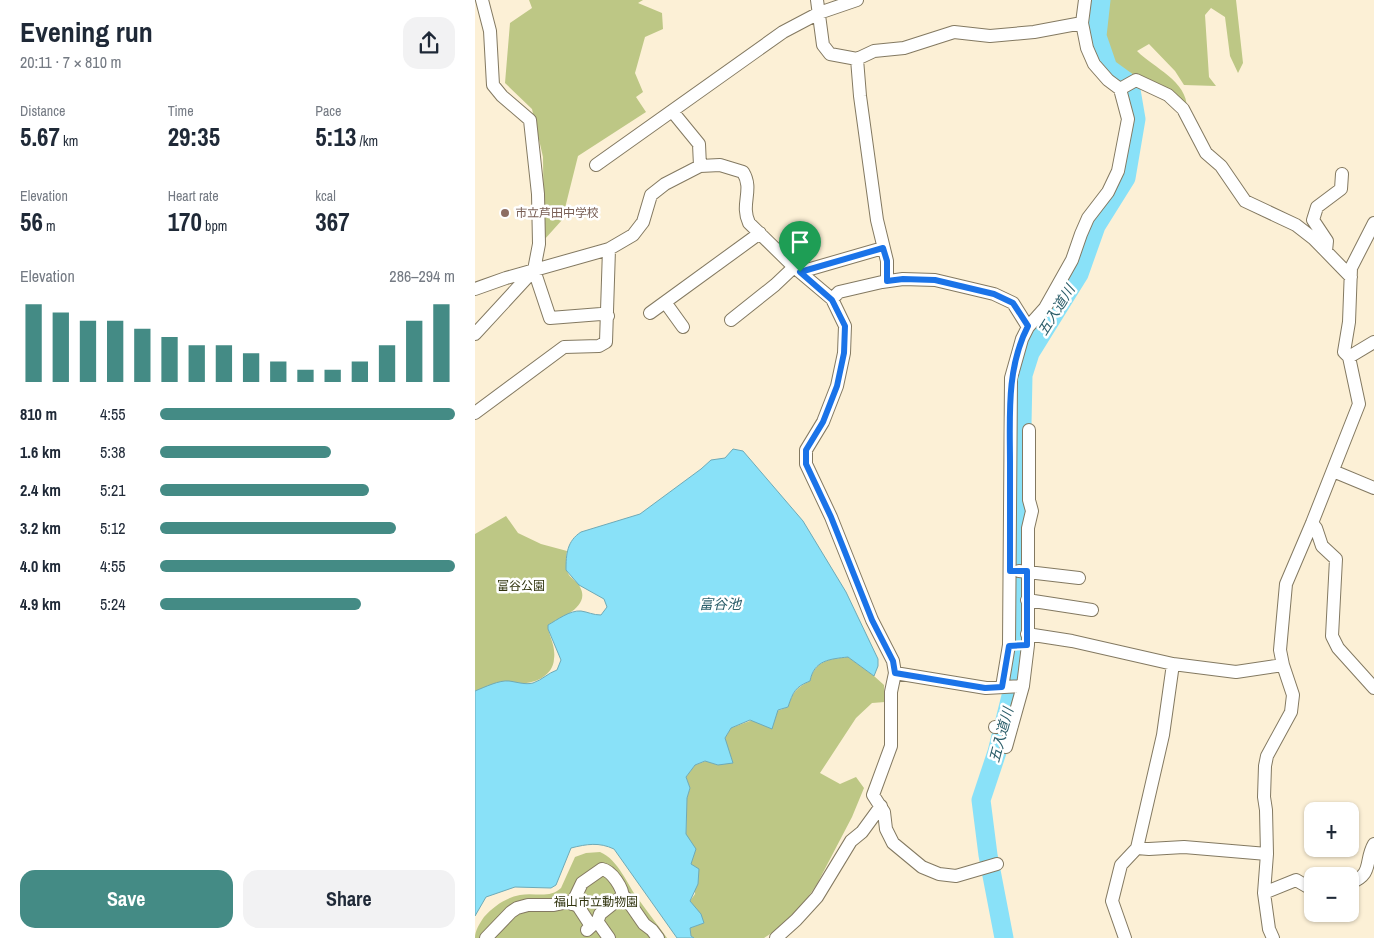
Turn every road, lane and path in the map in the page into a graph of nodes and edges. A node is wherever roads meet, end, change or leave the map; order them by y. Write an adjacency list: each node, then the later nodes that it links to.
1 (482, 0): 17 (street)
2 (857, 0): 4 (street)
3 (1085, 0): 5 (street)
4 (818, 6): 6 (street); 8 (street)
5 (1082, 23): 6 (street); 7 (street)
6 (857, 60): 14 (street)
7 (1120, 90): 16 (street); 27 (street)
8 (672, 111): 9 (street); 10 (street)
9 (596, 165)
10 (699, 166): 13 (street); 15 (street)
11 (1342, 174): 16 (street)
12 (1374, 223): 19 (street)
13 (760, 233): 18 (street); 23 (street)
14 (883, 248): 18 (street); 20 (street)
15 (609, 249): 17 (street); 25 (street)
16 (1326, 251): 19 (street)
17 (534, 270): 21 (street); 25 (street); 29 (street)
18 (797, 270): 22 (street); 26 (street)
19 (1351, 278): 31 (street)
20 (887, 281): 22 (street); 27 (street)
21 (475, 289)
22 (832, 300): 46 (street)
23 (665, 302): 24 (street); 28 (street)
24 (649, 313)
25 (608, 316): 32 (street)
26 (731, 320)
27 (1028, 326): 37 (street)
28 (683, 327)
29 (475, 334)
30 (1374, 342): 31 (street)
31 (1349, 358): 34 (street)
32 (475, 413)
33 (1029, 430): 38 (street)
34 (1333, 471): 35 (street); 36 (street)
35 (1374, 488)
36 (1312, 523): 45 (street); 49 (street)
37 (1010, 571): 38 (street); 43 (street)
38 (1027, 571): 39 (street); 40 (street)
39 (1079, 578)
40 (1027, 600): 41 (street); 42 (street)
41 (1093, 610)
42 (1027, 640): 43 (street); 44 (street); 47 (street)
43 (1009, 646): 48 (street)
44 (1173, 664): 45 (street); 55 (street)
45 (1283, 666): 56 (street)
46 (895, 673): 48 (street); 53 (street)
47 (1023, 686): 48 (street); 50 (street)
48 (1002, 687)
49 (1374, 688)
50 (1012, 726): 51 (street); 52 (street)
51 (995, 727)
52 (1006, 747)
53 (881, 806): 57 (street); 68 (street)
54 (1374, 844): 58 (street)
55 (1137, 848): 56 (street); 69 (street)
56 (1267, 854): 60 (street)
57 (997, 864)
58 (1359, 878)
59 (1304, 885): 60 (street)
60 (1264, 893): 70 (street)
61 (623, 898): 62 (street); 63 (street); 67 (street)
62 (572, 904): 63 (street); 64 (street)
63 (591, 926): 65 (street); 66 (street)
64 (486, 938)
65 (597, 938)
66 (609, 938)
67 (658, 938)
68 (776, 938)
69 (1125, 938)
70 (1273, 938)

